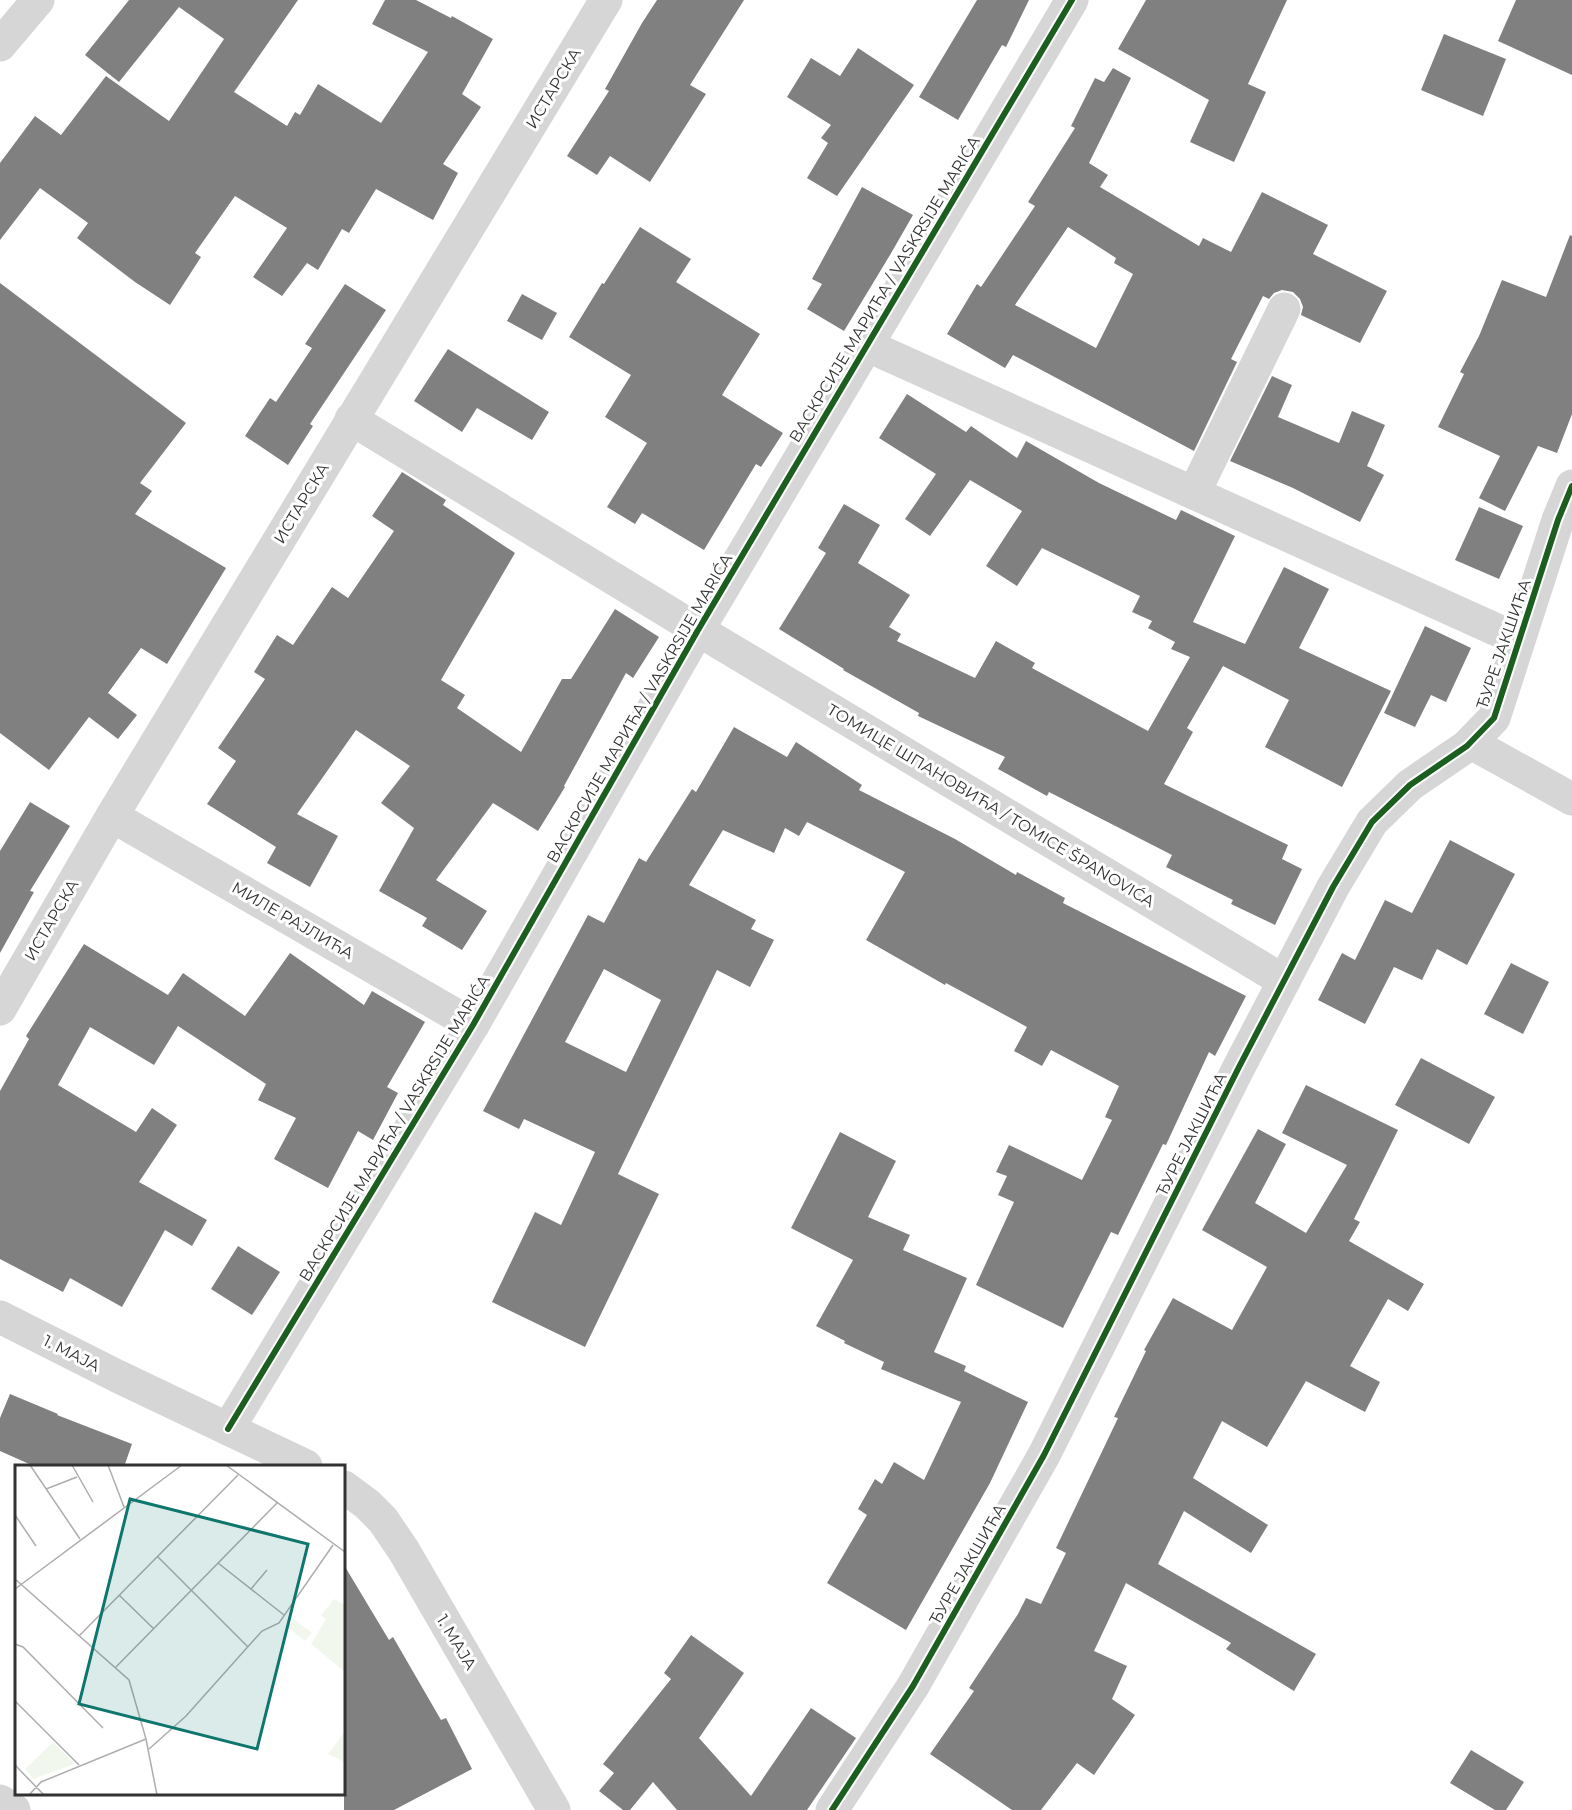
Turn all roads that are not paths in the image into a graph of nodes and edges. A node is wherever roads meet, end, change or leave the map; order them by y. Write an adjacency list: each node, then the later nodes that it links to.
1 (38, 0): 4 (street)
2 (606, 0): 7 (street, ИСТАРСКА)
3 (1072, 0): 6 (street, ВАСКРСИЈЕ МАРИЋА / VASKRSIJE MARIĆA)
4 (0, 45)
5 (1284, 309): 9 (street)
6 (866, 345): 9 (street); 10 (street, ВАСКРСИЈЕ МАРИЋА / VASKRSIJE MARIĆA)
7 (351, 419): 10 (street, ТОМИЦЕ ШПАНОВИЋА / TOMICE ŠPANOVIĆA); 14 (street, ИСТАРСКА)
8 (1572, 486): 11 (street, ЂУРЕ ЈАКШИЋА)
9 (1194, 493): 11 (street)
10 (698, 630): 15 (street, ТОМИЦЕ ШПАНОВИЋА / TOMICE ŠPANOVIĆA); 17 (street, ВАСКРСИЈЕ МАРИЋА / VASKRSIJE MARIĆA)
11 (1520, 640): 12 (street, ЂУРЕ ЈАКШИЋА)
12 (1471, 743): 13 (street); 15 (street, ЂУРЕ ЈАКШИЋА)
13 (1572, 799)
14 (112, 816): 16 (street, ИСТАРСКА); 17 (street, МИЛЕ РАЈЛИЋА)
15 (1284, 981): 25 (street, ЂУРЕ ЈАКШИЋА)
16 (0, 1009)
17 (473, 1025): 19 (street, ВАСКРСИЈЕ МАРИЋА / VASKRSIJE MARIĆA)
18 (0, 1317): 19 (street, 1. МАЈА)
19 (228, 1429): 20 (street, 1. МАЈА)
20 (302, 1465)
21 (345, 1488): 24 (street, 1. МАЈА)
22 (0, 1802): 23 (street)
23 (14, 1810)
24 (554, 1810)
25 (832, 1810)

